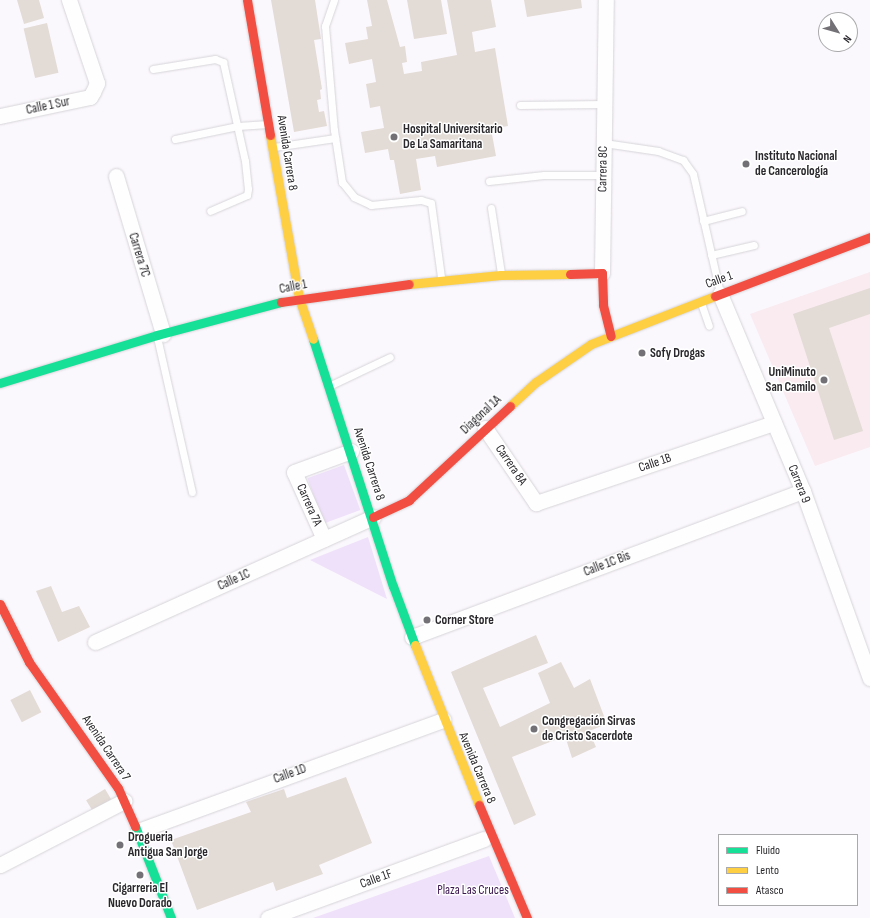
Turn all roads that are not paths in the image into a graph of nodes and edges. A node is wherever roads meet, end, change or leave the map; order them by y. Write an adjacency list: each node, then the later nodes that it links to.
1 (69, 0): 8 (street, Calle 1 Sur)
2 (247, 0): 9 (main road, Avenida Carrera 8)
3 (334, 0): 11 (lane)
4 (606, 0): 6 (street, Carrera 8C)
5 (153, 69): 10 (lane)
6 (604, 104): 7 (lane); 13 (street, Carrera 8C)
7 (520, 105)
8 (0, 116)
9 (270, 124): 10 (lane); 14 (main road, Avenida Carrera 8)
10 (238, 126): 12 (lane); 19 (lane)
11 (335, 138): 14 (lane); 29 (lane)
12 (175, 139)
13 (604, 143): 15 (street, Carrera 8C); 21 (lane)
14 (274, 147): 31 (main road, Avenida Carrera 8)
15 (603, 175): 17 (lane); 27 (street, Carrera 8C)
16 (116, 176): 34 (street, Carrera 7C)
17 (489, 181)
18 (491, 208): 28 (lane)
19 (210, 211)
20 (742, 211): 21 (lane)
21 (703, 221): 26 (lane)
22 (870, 237): 25 (main road, Calle 1)
23 (754, 245): 26 (lane)
24 (870, 246): 25 (main road, Calle 1)
25 (836, 250): 30 (main road, Calle 1)
26 (711, 255): 30 (lane)
27 (602, 273): 28 (main road, Calle 1); 35 (main road, Carrera 8C)
28 (501, 275): 29 (main road, Calle 1)
29 (442, 280): 31 (main road, Calle 1)
30 (720, 294): 32 (main road, Calle 1); 39 (street, Carrera 9)
31 (299, 298): 34 (main road, Calle 1); 38 (main road, Avenida Carrera 8)
32 (700, 301): 33 (lane); 35 (main road, Calle 1)
33 (709, 326)
34 (160, 334): 37 (main road, Calle 1); 43 (lane)
35 (611, 336): 40 (main road, Diagonal 1A)
36 (390, 358): 38 (lane)
37 (0, 383)
38 (329, 386): 41 (main road, Avenida Carrera 8)
39 (774, 423): 42 (street, Carrera 9); 44 (street, Calle 1B)
40 (486, 428): 44 (street, Carrera 8A); 45 (main road, Diagonal 1A)
41 (351, 450): 45 (main road, Avenida Carrera 8); 46 (street, Carrera 7A)
42 (803, 491): 48 (street, Calle 1C Bis); 50 (street, Carrera 9)
43 (192, 492)
44 (536, 503)
45 (372, 517): 46 (street, Calle 1C); 48 (main road, Avenida Carrera 8)
46 (324, 539): 49 (street, Calle 1C)
47 (0, 604): 52 (main road, Avenida Carrera 7)
48 (412, 637): 51 (main road, Avenida Carrera 8)
49 (95, 642)
50 (870, 678)
51 (443, 720): 53 (street, Calle 1D); 54 (main road, Avenida Carrera 8)
52 (124, 801): 53 (main road, Avenida Carrera 7); 55 (street)
53 (138, 831): 56 (main road, Avenida Carrera 7)
54 (489, 837): 57 (street, Calle 1F); 58 (main road, Avenida Carrera 8)
55 (0, 865)
56 (171, 918)
57 (268, 918)
58 (527, 918)

